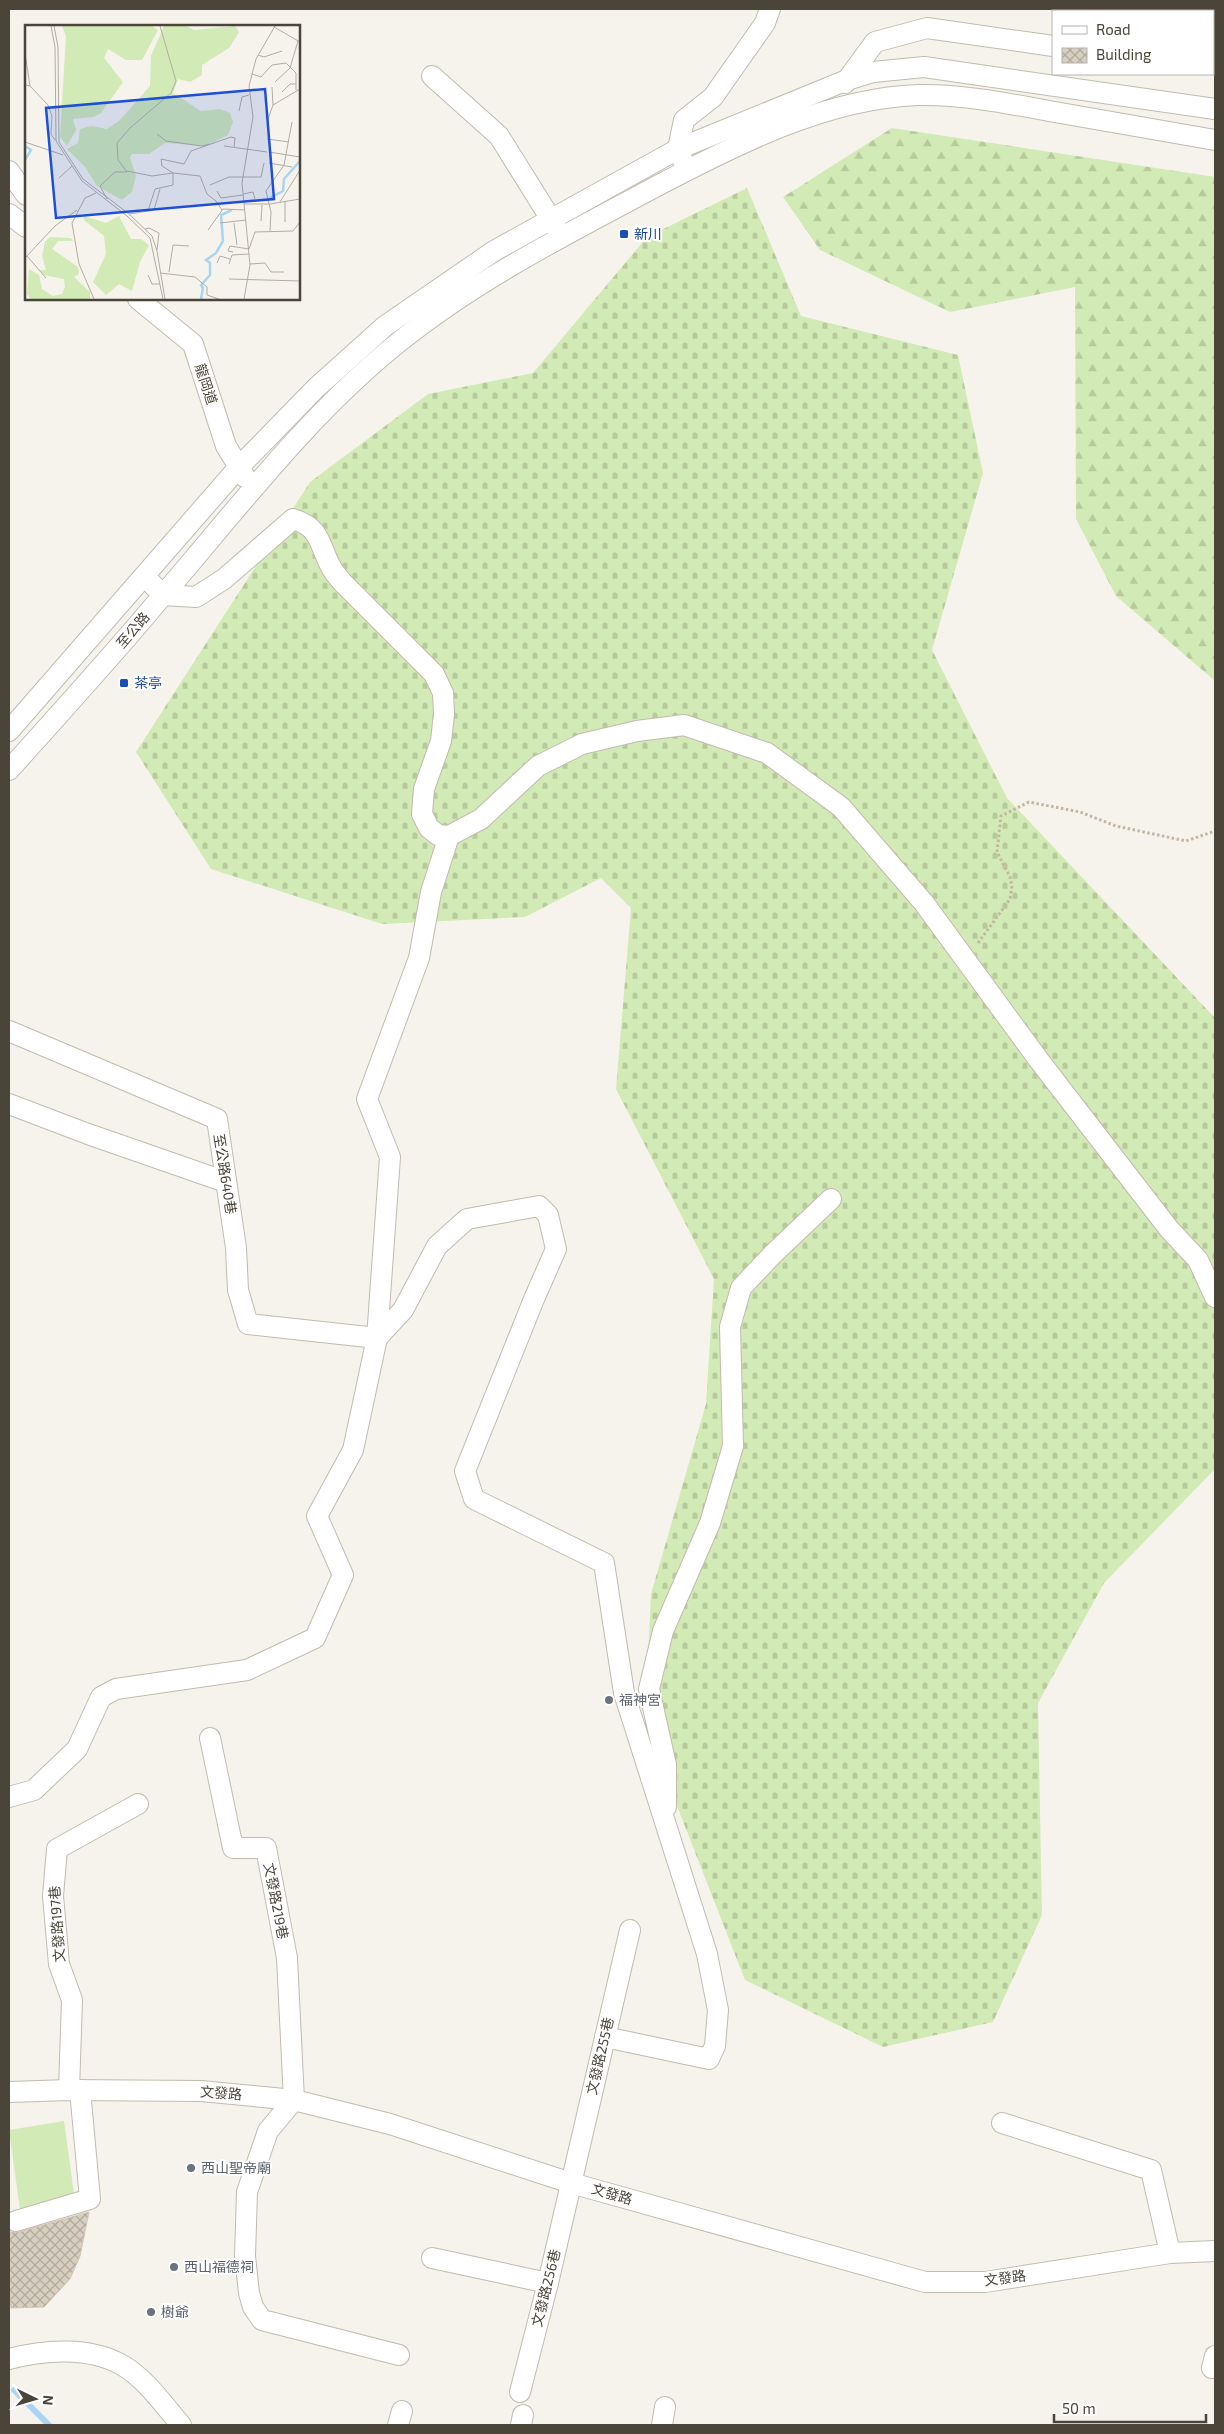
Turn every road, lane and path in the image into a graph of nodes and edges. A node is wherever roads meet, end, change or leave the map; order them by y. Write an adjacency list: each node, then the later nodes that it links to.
1 (770, 9): 8 (street)
2 (1052, 46): 4 (street)
3 (432, 76): 13 (street)
4 (847, 80): 5 (street); 6 (street, 至公路); 8 (street, 至公路)
5 (833, 107): 7 (street, 至公路); 9 (street, 至公路)
6 (1215, 109)
7 (1215, 140)
8 (678, 149): 9 (street); 13 (street, 至公路)
9 (688, 170): 15 (street, 至公路)
10 (9, 171): 11 (street)
11 (25, 194)
12 (9, 214): 14 (street)
13 (552, 218): 15 (street); 17 (street, 至公路)
14 (25, 226)
15 (561, 237): 18 (street, 至公路)
16 (139, 300): 17 (street, 龍岡道)
17 (238, 468): 18 (street, 龍岡道); 19 (street, 至公路)
18 (253, 487): 20 (street, 至公路)
19 (144, 576): 20 (street); 21 (street, 至公路)
20 (164, 595): 22 (street, 至公路); 24 (street)
21 (9, 731)
22 (9, 770)
23 (1215, 831): 25 (path)
24 (449, 836): 25 (street); 31 (street)
25 (963, 957): 30 (street)
26 (9, 1031): 28 (street, 至公路640巷)
27 (9, 1104): 28 (street)
28 (226, 1182): 31 (street, 至公路640巷)
29 (831, 1199): 35 (street)
30 (1215, 1297)
31 (377, 1338): 33 (street); 35 (street)
32 (210, 1738): 40 (street, 文發路219巷)
33 (9, 1797)
34 (138, 1804): 38 (street, 文發路197巷)
35 (666, 1824): 37 (street)
36 (630, 1930): 37 (street, 文發路255巷)
37 (605, 2036): 42 (street, 文發路255巷)
38 (74, 2090): 39 (street, 文發路); 40 (street, 文發路); 43 (street)
39 (9, 2092)
40 (294, 2100): 42 (street, 文發路); 48 (street)
41 (1002, 2123): 45 (street)
42 (571, 2183): 45 (street, 文發路); 47 (street, 文發路256巷)
43 (16, 2221)
44 (1215, 2251): 45 (street, 文發路)
45 (1170, 2253)
46 (432, 2258): 47 (street)
47 (548, 2283): 50 (street, 文發路256巷)
48 (399, 2355)
49 (9, 2359): 51 (street)
50 (520, 2392)
51 (181, 2425)

